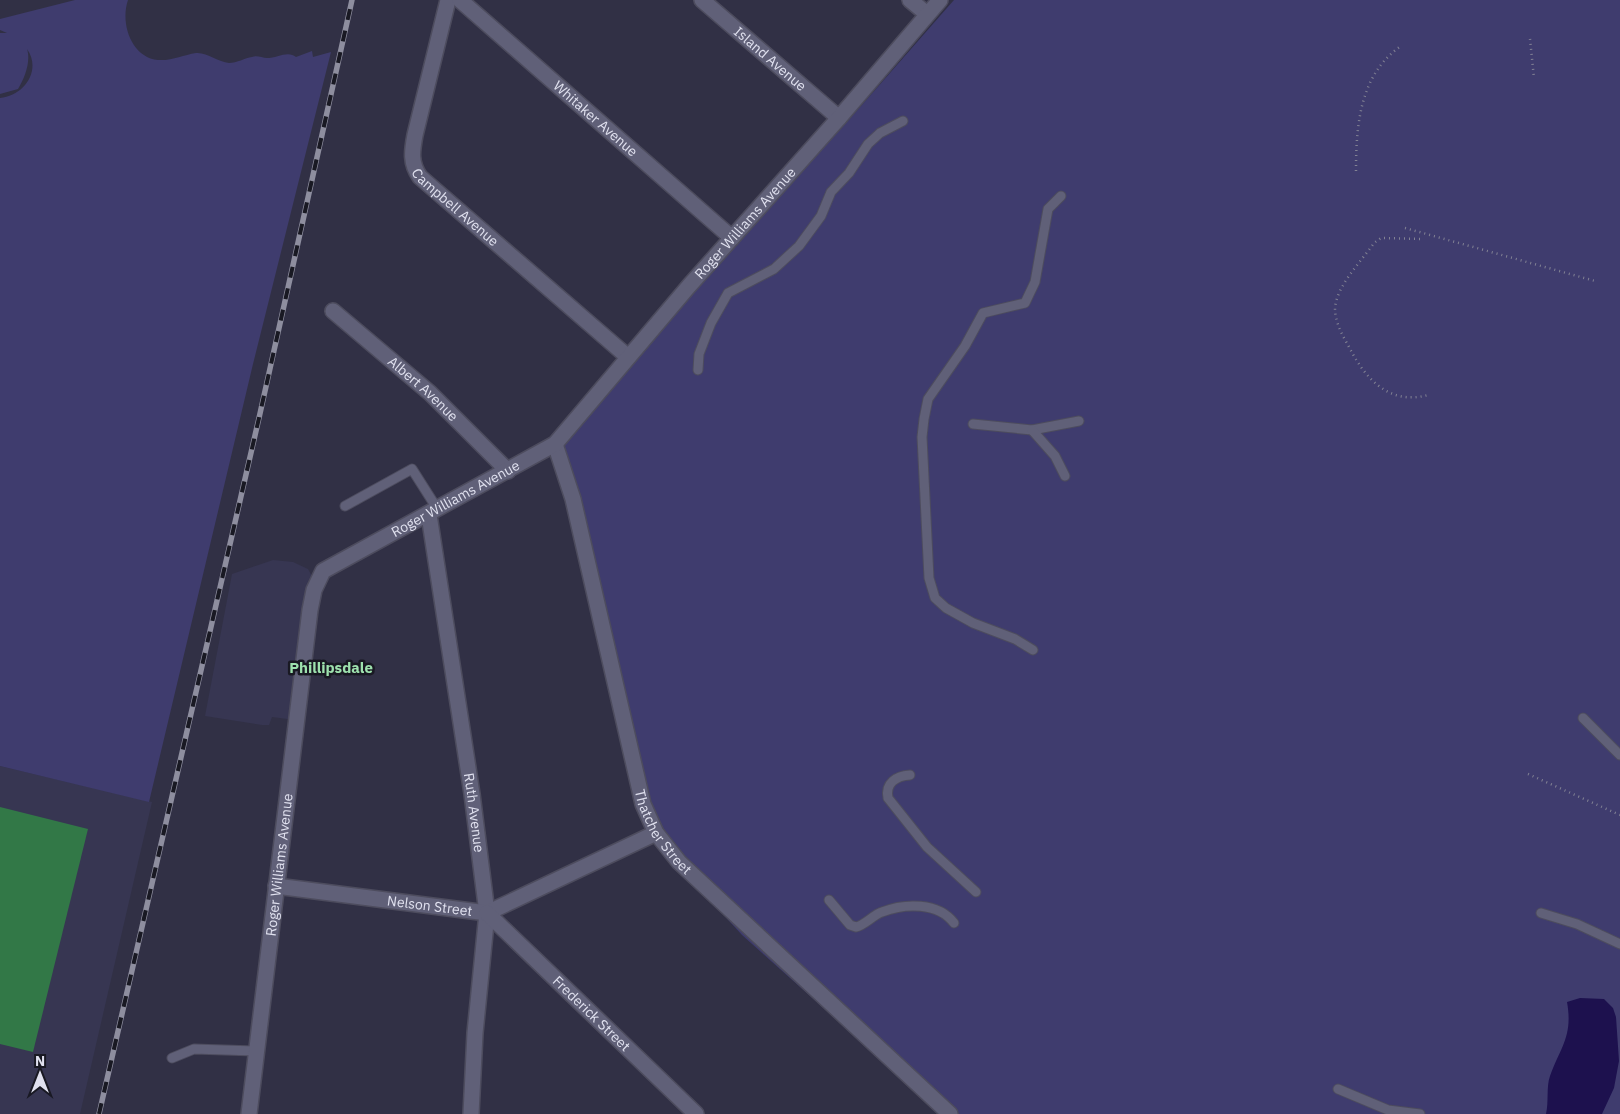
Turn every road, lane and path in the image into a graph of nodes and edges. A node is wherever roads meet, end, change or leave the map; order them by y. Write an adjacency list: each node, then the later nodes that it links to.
1 (448, 0): 19 (street, Campbell Avenue)
2 (460, 0): 15 (street, Whitaker Avenue)
3 (702, 0): 10 (street, Island Avenue)
4 (910, 0): 6 (street)
5 (940, 0): 6 (street, Roger Williams Avenue)
6 (927, 14): 10 (street, Roger Williams Avenue)
7 (1530, 39): 9 (path)
8 (1401, 46): 12 (path)
9 (1534, 78)
10 (839, 118): 15 (street, Roger Williams Avenue)
11 (903, 120): 20 (lane)
12 (1356, 171)
13 (1061, 196): 30 (lane)
14 (1405, 228): 17 (path)
15 (732, 238): 19 (street, Roger Williams Avenue)
16 (1420, 240): 21 (path)
17 (1595, 281)
18 (333, 311): 26 (street, Albert Avenue)
19 (628, 357): 25 (street, Roger Williams Avenue)
20 (698, 370)
21 (1428, 395)
22 (1079, 421): 24 (lane)
23 (973, 424): 24 (lane)
24 (1032, 430): 27 (lane)
25 (555, 444): 26 (street, Roger Williams Avenue); 36 (street, Thatcher Street)
26 (508, 471): 29 (street, Roger Williams Avenue)
27 (1066, 476)
28 (345, 506): 29 (lane)
29 (434, 512): 37 (street, Roger Williams Avenue); 41 (street, Ruth Avenue)
30 (1033, 650)
31 (1583, 718): 32 (lane)
32 (1620, 755)
33 (1528, 774): 35 (path)
34 (910, 775): 38 (lane)
35 (1620, 815)
36 (656, 833): 41 (street, Nelson Street); 50 (street, Thatcher Street)
37 (276, 886): 41 (street, Nelson Street); 44 (street, Roger Williams Avenue)
38 (976, 892)
39 (829, 900): 42 (lane)
40 (1541, 912): 43 (lane)
41 (487, 914): 48 (street, Ruth Avenue); 49 (street, Frederick Street)
42 (954, 923)
43 (1620, 944)
44 (255, 1051): 45 (lane); 47 (street, Roger Williams Avenue)
45 (172, 1058)
46 (1338, 1088): 51 (lane)
47 (249, 1114)
48 (471, 1114)
49 (696, 1114)
50 (950, 1114)
51 (1420, 1114)

